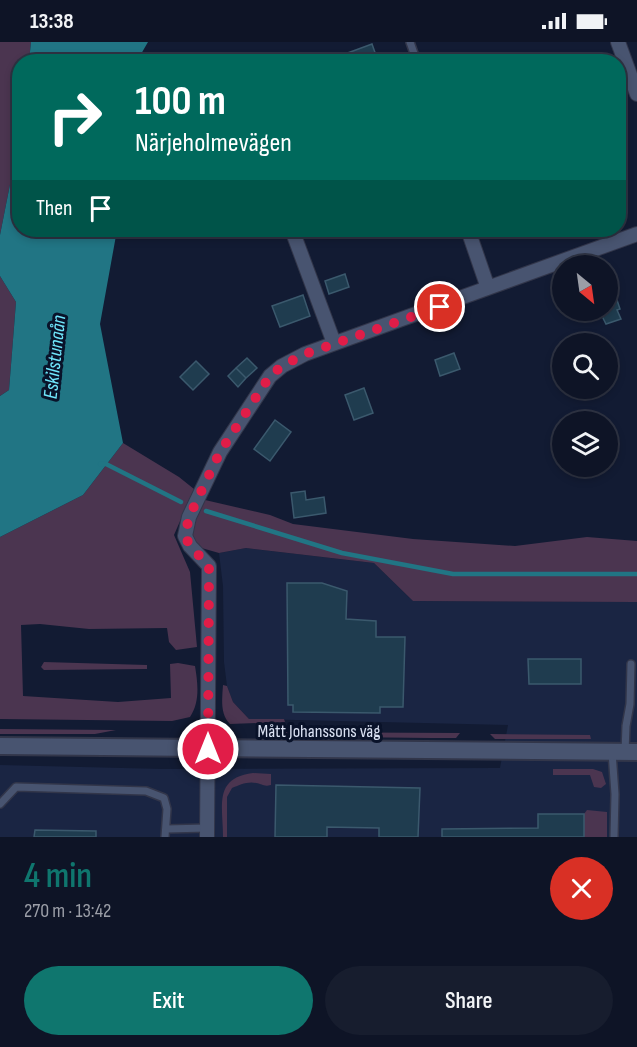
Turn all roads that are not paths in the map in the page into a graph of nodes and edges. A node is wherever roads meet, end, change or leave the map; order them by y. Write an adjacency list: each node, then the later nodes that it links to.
1 (626, 64): 2 (street)
2 (637, 94)
3 (637, 234): 6 (street)
4 (295, 237): 7 (street)
5 (470, 237): 6 (street)
6 (488, 288): 7 (street)
7 (334, 343): 10 (street)
8 (631, 664): 11 (lane)
9 (0, 746): 10 (street, Mått Johanssons väg)
10 (208, 749): 11 (street, Mått Johanssons väg); 14 (street)
11 (625, 752): 15 (lane)
12 (0, 804): 13 (lane)
13 (165, 833): 14 (lane)
14 (207, 833)
15 (614, 837)

